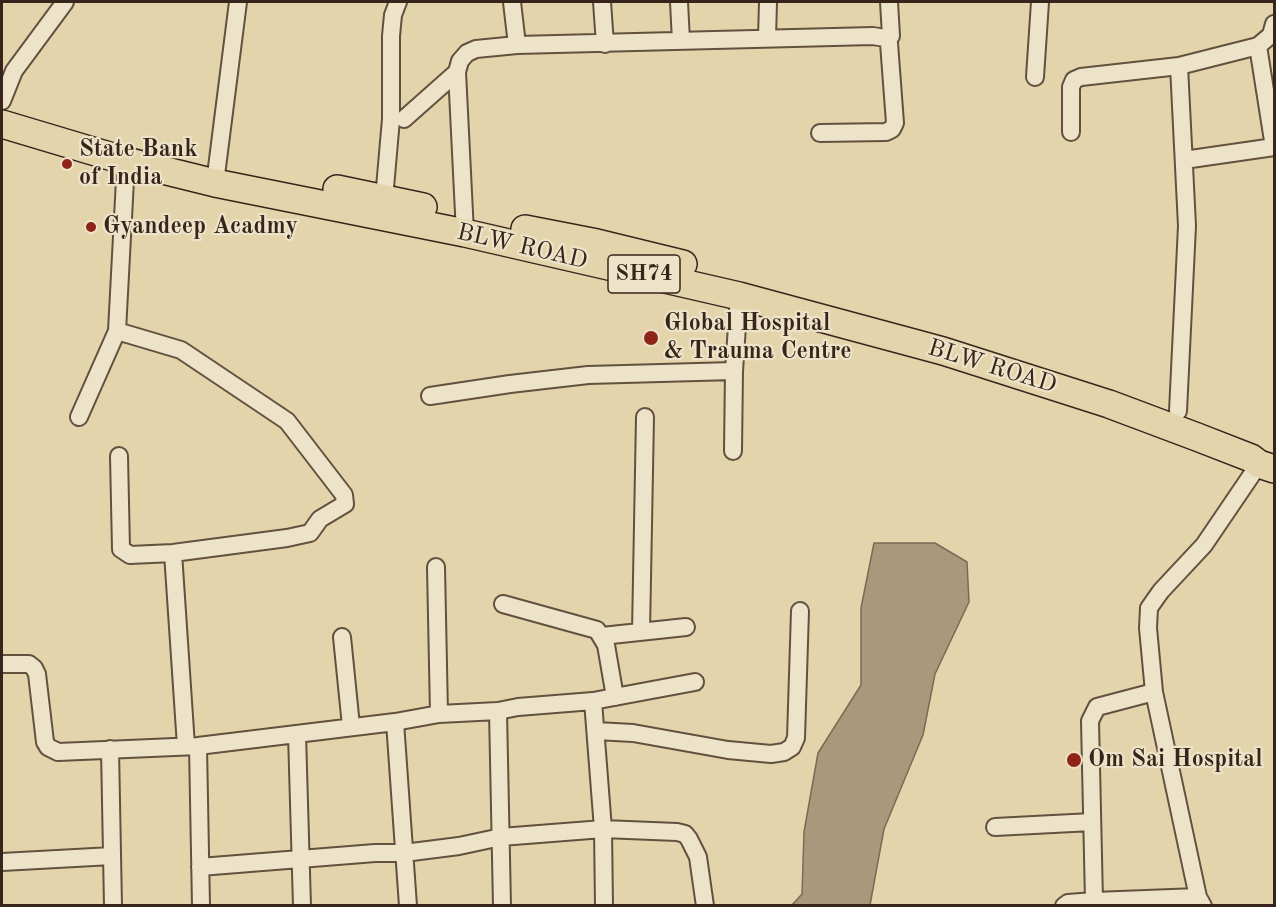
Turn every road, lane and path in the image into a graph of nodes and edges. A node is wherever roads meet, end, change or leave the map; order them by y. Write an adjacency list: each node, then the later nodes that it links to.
1 (65, 2): 20 (street)
2 (238, 2): 28 (street)
3 (398, 2): 29 (street)
4 (512, 2): 15 (street)
5 (602, 2): 14 (street)
6 (679, 2): 13 (street)
7 (768, 2): 12 (street)
8 (889, 2): 11 (street)
9 (1040, 2): 19 (street)
10 (1275, 24): 16 (street)
11 (891, 36)
12 (767, 38): 13 (street); 24 (street)
13 (681, 41): 14 (street)
14 (605, 44): 15 (street)
15 (517, 45): 18 (street)
16 (1258, 46): 17 (street); 25 (street)
17 (1179, 66): 23 (street); 26 (street)
18 (457, 72): 21 (street); 30 (street)
19 (1035, 77)
20 (2, 103): 28 (main road, SH74)
21 (404, 119)
22 (2, 124): 27 (main road, BLW ROAD / SH74)
23 (1071, 132)
24 (820, 133)
25 (1274, 147): 26 (street)
26 (1184, 160): 37 (street)
27 (126, 161): 28 (main road, BLW ROAD / SH74); 32 (street)
28 (217, 174): 29 (main road, SH74); 30 (main road, BLW ROAD / SH74)
29 (384, 199): 30 (main road, SH74)
30 (465, 225): 31 (main road, BLW ROAD / SH74); 37 (main road, SH74)
31 (739, 296): 33 (street); 37 (main road, BLW ROAD / SH74)
32 (117, 331): 35 (street); 41 (street)
33 (734, 371): 34 (street); 38 (street)
34 (430, 396)
35 (79, 417)
36 (645, 417): 46 (street)
37 (1189, 421): 40 (main road, BLW ROAD / SH74)
38 (733, 451)
39 (119, 456): 41 (street)
40 (1269, 461): 51 (street)
41 (173, 553): 60 (street)
42 (436, 567): 55 (street)
43 (503, 604): 47 (street)
44 (800, 612): 58 (street)
45 (686, 627): 46 (street)
46 (641, 632): 47 (street)
47 (602, 636): 52 (street)
48 (342, 637): 57 (street)
49 (2, 664): 61 (street)
50 (695, 682): 52 (street)
51 (1154, 692): 62 (street); 72 (street)
52 (615, 697): 53 (street)
53 (593, 701): 54 (street); 58 (street)
54 (498, 711): 55 (street); 65 (street)
55 (439, 714): 56 (street)
56 (395, 722): 57 (street); 66 (street)
57 (351, 726): 59 (street)
58 (596, 731): 64 (street)
59 (297, 734): 60 (street); 68 (street)
60 (192, 746): 61 (street); 70 (street)
61 (110, 749): 67 (street)
62 (1092, 822): 63 (street); 71 (street)
63 (995, 827)
64 (603, 829): 65 (street); 78 (street); 79 (street)
65 (501, 837): 66 (street); 77 (street)
66 (404, 853): 68 (street); 76 (street)
67 (112, 856): 69 (street); 73 (street)
68 (301, 858): 70 (street); 75 (street)
69 (2, 862)
70 (200, 867): 74 (street)
71 (1094, 901): 72 (street); 80 (street)
72 (1200, 901)
73 (114, 906)
74 (201, 906)
75 (302, 906)
76 (408, 906)
77 (502, 906)
78 (604, 906)
79 (705, 906)
80 (1064, 906)

